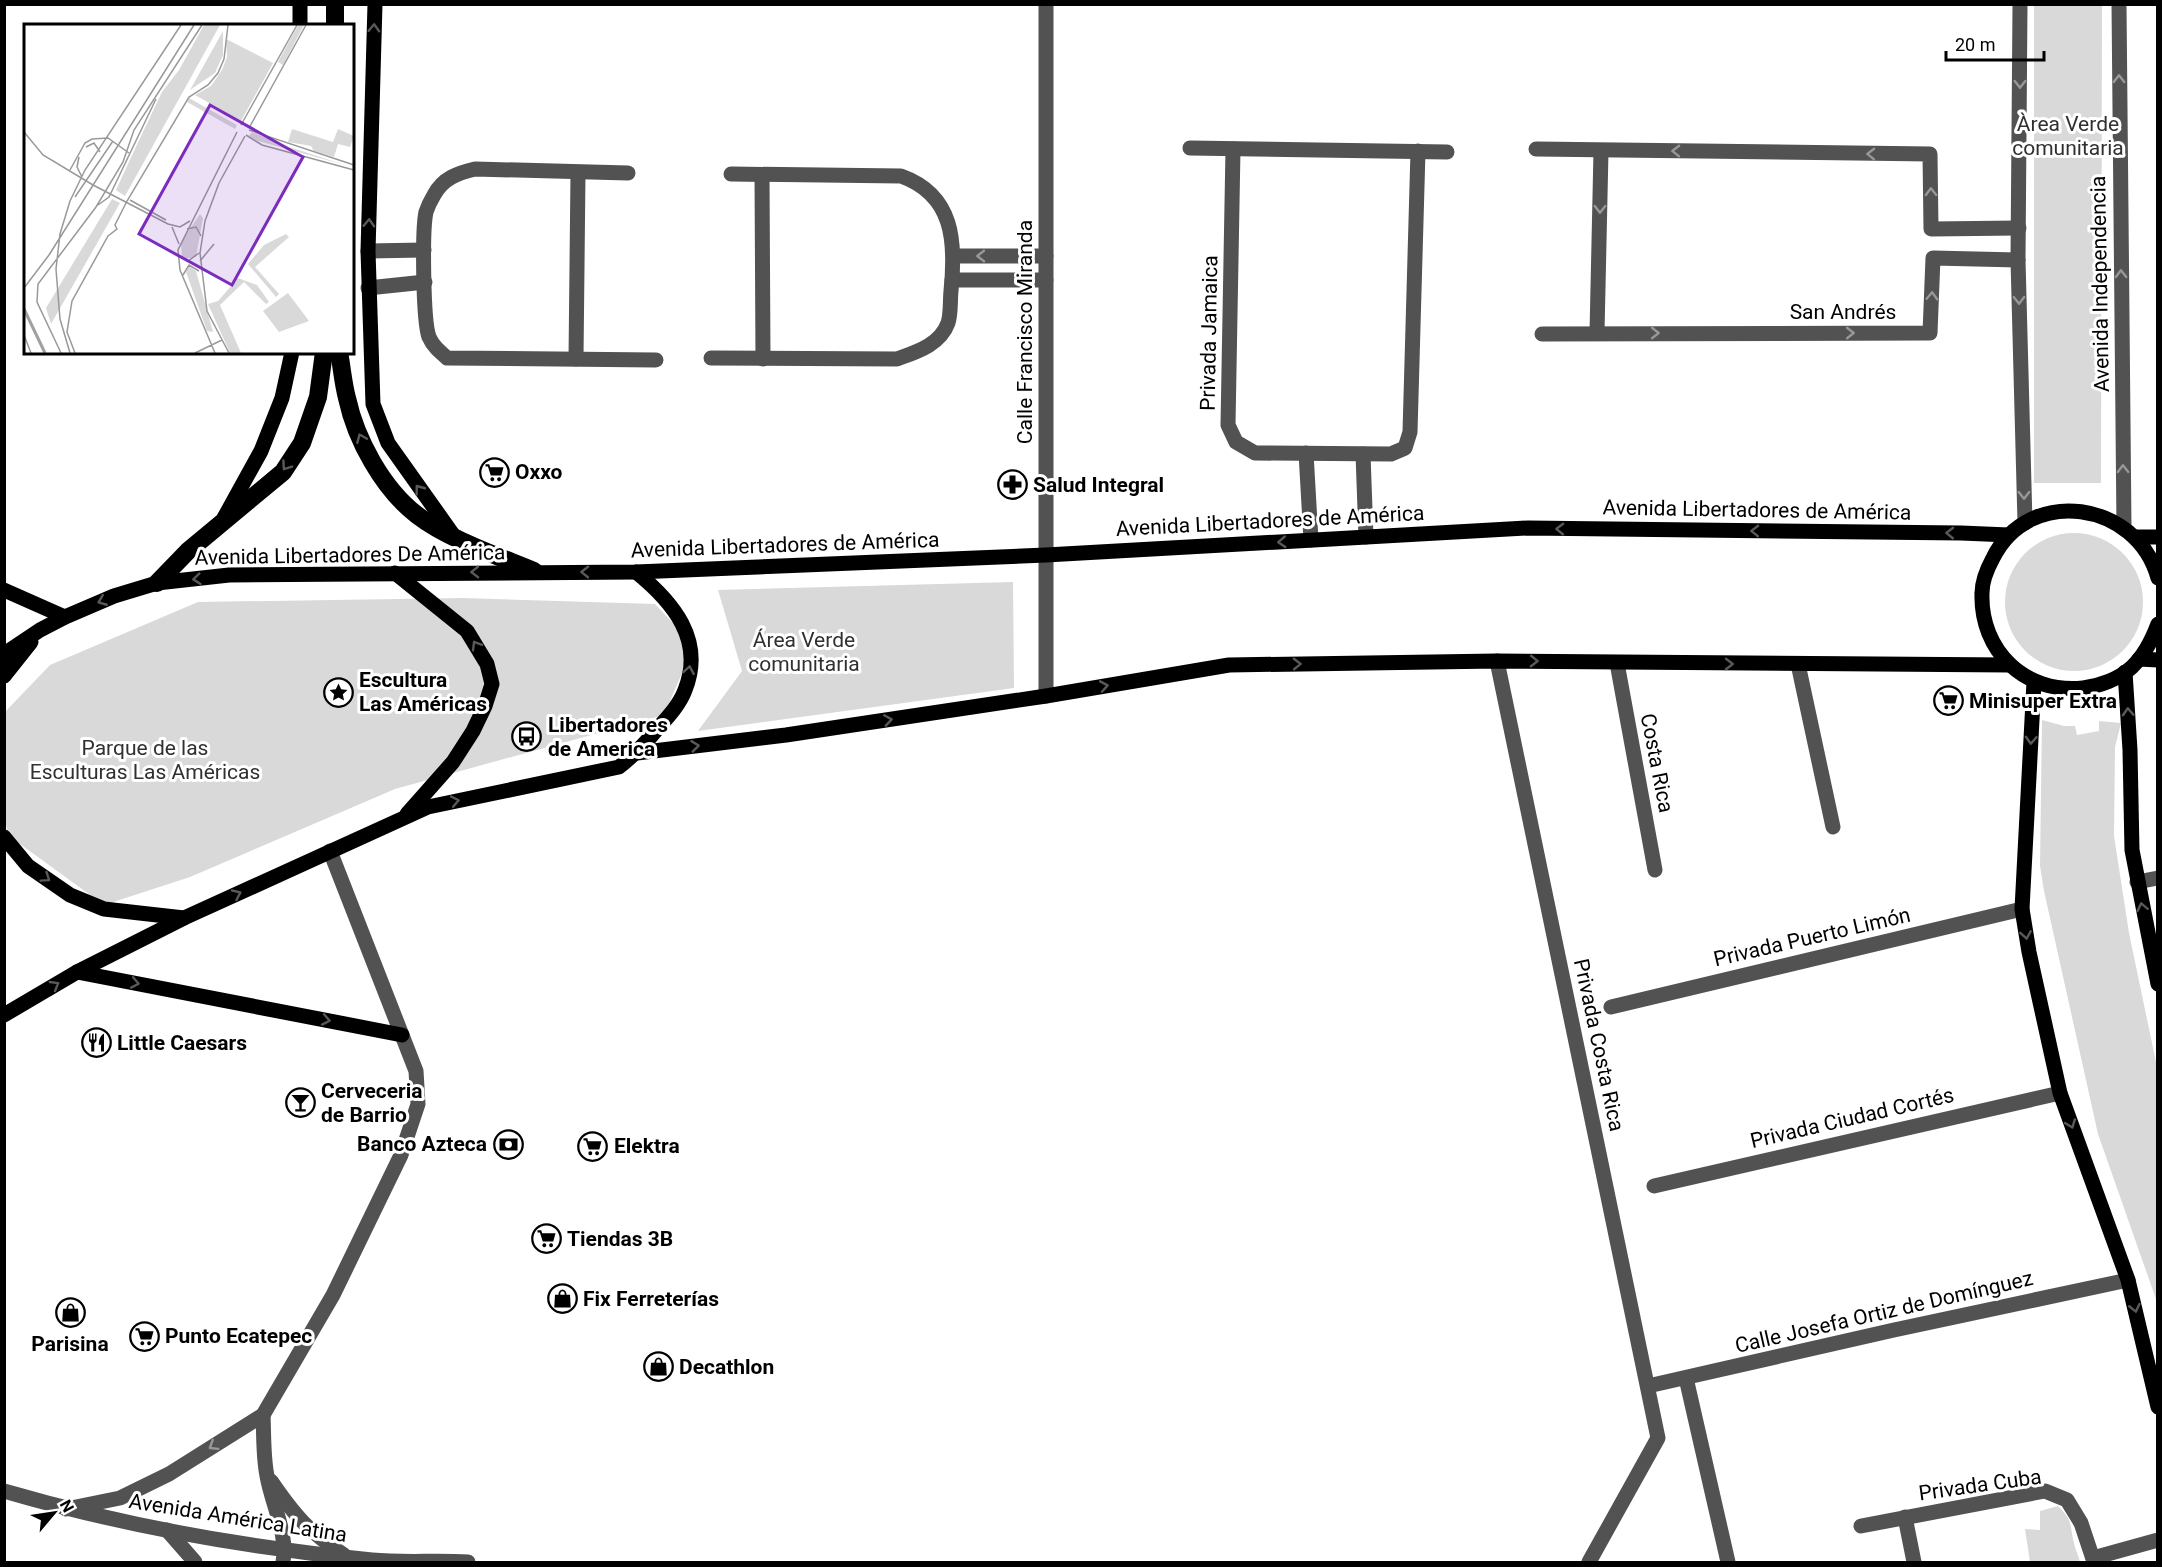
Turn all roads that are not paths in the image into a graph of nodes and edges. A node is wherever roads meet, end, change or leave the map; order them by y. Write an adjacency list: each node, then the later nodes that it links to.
1 (300, 4): 7 (main road)
2 (335, 4): 8 (highway)
3 (375, 4): 21 (main road, Avenida Libertadores De América, one-way to 3)
4 (1046, 4): 23 (street, Calle Francisco Miranda)
5 (2020, 4): 19 (street, one-way to 19)
6 (2120, 4): 42 (street, Avenida Independencia, one-way to 6)
7 (300, 24)
8 (334, 24)
9 (1190, 148): 10 (street)
10 (1233, 149): 13 (street); 38 (street, Privada Jamaica)
11 (1536, 149): 12 (street)
12 (1601, 151): 19 (street, one-way to 12); 29 (street, one-way to 29)
13 (1418, 152): 14 (street); 39 (street, Privada Jamaica)
14 (1447, 152)
15 (578, 173): 16 (street); 20 (street); 35 (street)
16 (628, 173)
17 (732, 174): 18 (street)
18 (762, 175): 22 (street); 36 (street)
19 (2019, 228): 24 (street)
20 (424, 250): 21 (street); 27 (street)
21 (368, 251): 28 (main road, Avenida Libertadores De América)
22 (953, 256): 23 (street, one-way to 22); 25 (street)
23 (1046, 256): 26 (street, Calle Francisco Miranda)
24 (2018, 260): 29 (street, San Andrés, one-way to 24); 40 (street, one-way to 40)
25 (952, 280): 26 (street); 36 (street)
26 (1046, 280): 48 (street, Calle Francisco Miranda)
27 (425, 282): 28 (street); 35 (street)
28 (368, 288): 44 (main road, Avenida Libertadores De América, one-way to 28)
29 (1597, 333): 30 (street, San Andrés)
30 (1542, 334)
31 (292, 354): 41 (main road, Avenida Libertadores De América)
32 (324, 354): 41 (highway, one-way to 41)
33 (339, 354): 44 (highway, one-way to 33)
34 (711, 358): 36 (street)
35 (576, 359): 37 (street)
36 (763, 359)
37 (656, 360)
38 (1306, 453): 39 (street, Privada Jamaica); 47 (street)
39 (1364, 454): 45 (street)
40 (2025, 523): 42 (main road); 43 (main road)
41 (220, 525): 53 (highway)
42 (2129, 532): 46 (main road); 52 (main road)
43 (2009, 535): 45 (main road, Avenida Libertadores de América, one-way to 45); 64 (main road)
44 (454, 536): 49 (highway)
45 (1366, 537): 47 (main road, Avenida Libertadores de América)
46 (2157, 537)
47 (1311, 540): 48 (main road, Avenida Libertadores de América, one-way to 48)
48 (1046, 555): 50 (main road, Avenida Libertadores de América); 68 (street, Calle Francisco Miranda)
49 (534, 572): 50 (main road, Avenida Libertadores de América, one-way to 49); 51 (main road, Avenida Libertadores De América, one-way to 51)
50 (636, 572): 69 (main road, one-way to 50)
51 (395, 573): 53 (main road, Avenida Libertadores De América, one-way to 53); 70 (main road, one-way to 51)
52 (2157, 578)
53 (157, 583): 55 (main road, Avenida Libertadores De América, one-way to 55)
54 (4, 590): 55 (main road)
55 (65, 616): 57 (main road, Avenida Libertadores De América)
56 (2157, 624): 59 (main road)
57 (40, 630): 58 (main road, Avenida Libertadores De América); 66 (main road)
58 (4, 654)
59 (2139, 659): 60 (main road); 65 (main road)
60 (2157, 660)
61 (1497, 661): 62 (main road, one-way to 62); 68 (main road, one-way to 61); 88 (street, Privada Costa Rica)
62 (1617, 663): 63 (main road, one-way to 63); 74 (street, Costa Rica)
63 (1798, 664): 64 (main road); 71 (street)
64 (2010, 665): 67 (main road)
65 (2125, 672): 67 (main road); 76 (main road, one-way to 65)
66 (4, 676)
67 (2034, 682): 77 (main road, one-way to 77)
68 (1046, 696): 69 (main road, one-way to 68)
69 (636, 753): 70 (main road, one-way to 69)
70 (403, 818): 73 (main road)
71 (1833, 826)
72 (4, 837): 78 (main road, one-way to 78)
73 (330, 851): 78 (main road, one-way to 73); 83 (street)
74 (1655, 870)
75 (2157, 878): 76 (street)
76 (2137, 882): 80 (main road, one-way to 76)
77 (2022, 909): 81 (street, Privada Puerto Limón); 84 (main road, one-way to 84)
78 (184, 918): 79 (main road)
79 (77, 972): 82 (main road, one-way to 79); 83 (main road, one-way to 83)
80 (2157, 984)
81 (1611, 1007)
82 (4, 1015)
83 (402, 1035): 90 (street)
84 (2060, 1092): 85 (street, Privada Ciudad Cortés); 86 (main road, one-way to 86)
85 (1654, 1186)
86 (2128, 1280): 87 (street, Calle Josefa Ortiz de Domínguez); 89 (main road, one-way to 89)
87 (1686, 1378): 88 (street, Calle Josefa Ortiz de Domínguez); 106 (street)
88 (1648, 1386): 105 (street, Privada Costa Rica)
89 (2157, 1407)
90 (263, 1415): 91 (street); 93 (street, one-way to 93)
91 (266, 1474): 98 (street); 99 (street)
92 (4, 1491): 93 (street, Avenida América Latina)
93 (66, 1509): 96 (street, Avenida América Latina)
94 (1905, 1517): 95 (street, Privada Cuba); 100 (street, Privada Cuba); 107 (street, Privada Cuba)
95 (1861, 1526)
96 (167, 1530): 98 (street, Avenida América Latina); 102 (street)
97 (2157, 1540): 100 (street, Privada Cuba)
98 (284, 1556): 99 (street, Avenida América Latina); 103 (street)
99 (347, 1556): 101 (street, Avenida América Latina)
100 (2094, 1560)
101 (370, 1561): 104 (street, Avenida América Latina)
102 (195, 1563)
103 (274, 1563)
104 (468, 1563)
105 (1589, 1563)
106 (1728, 1563)
107 (1914, 1563)

